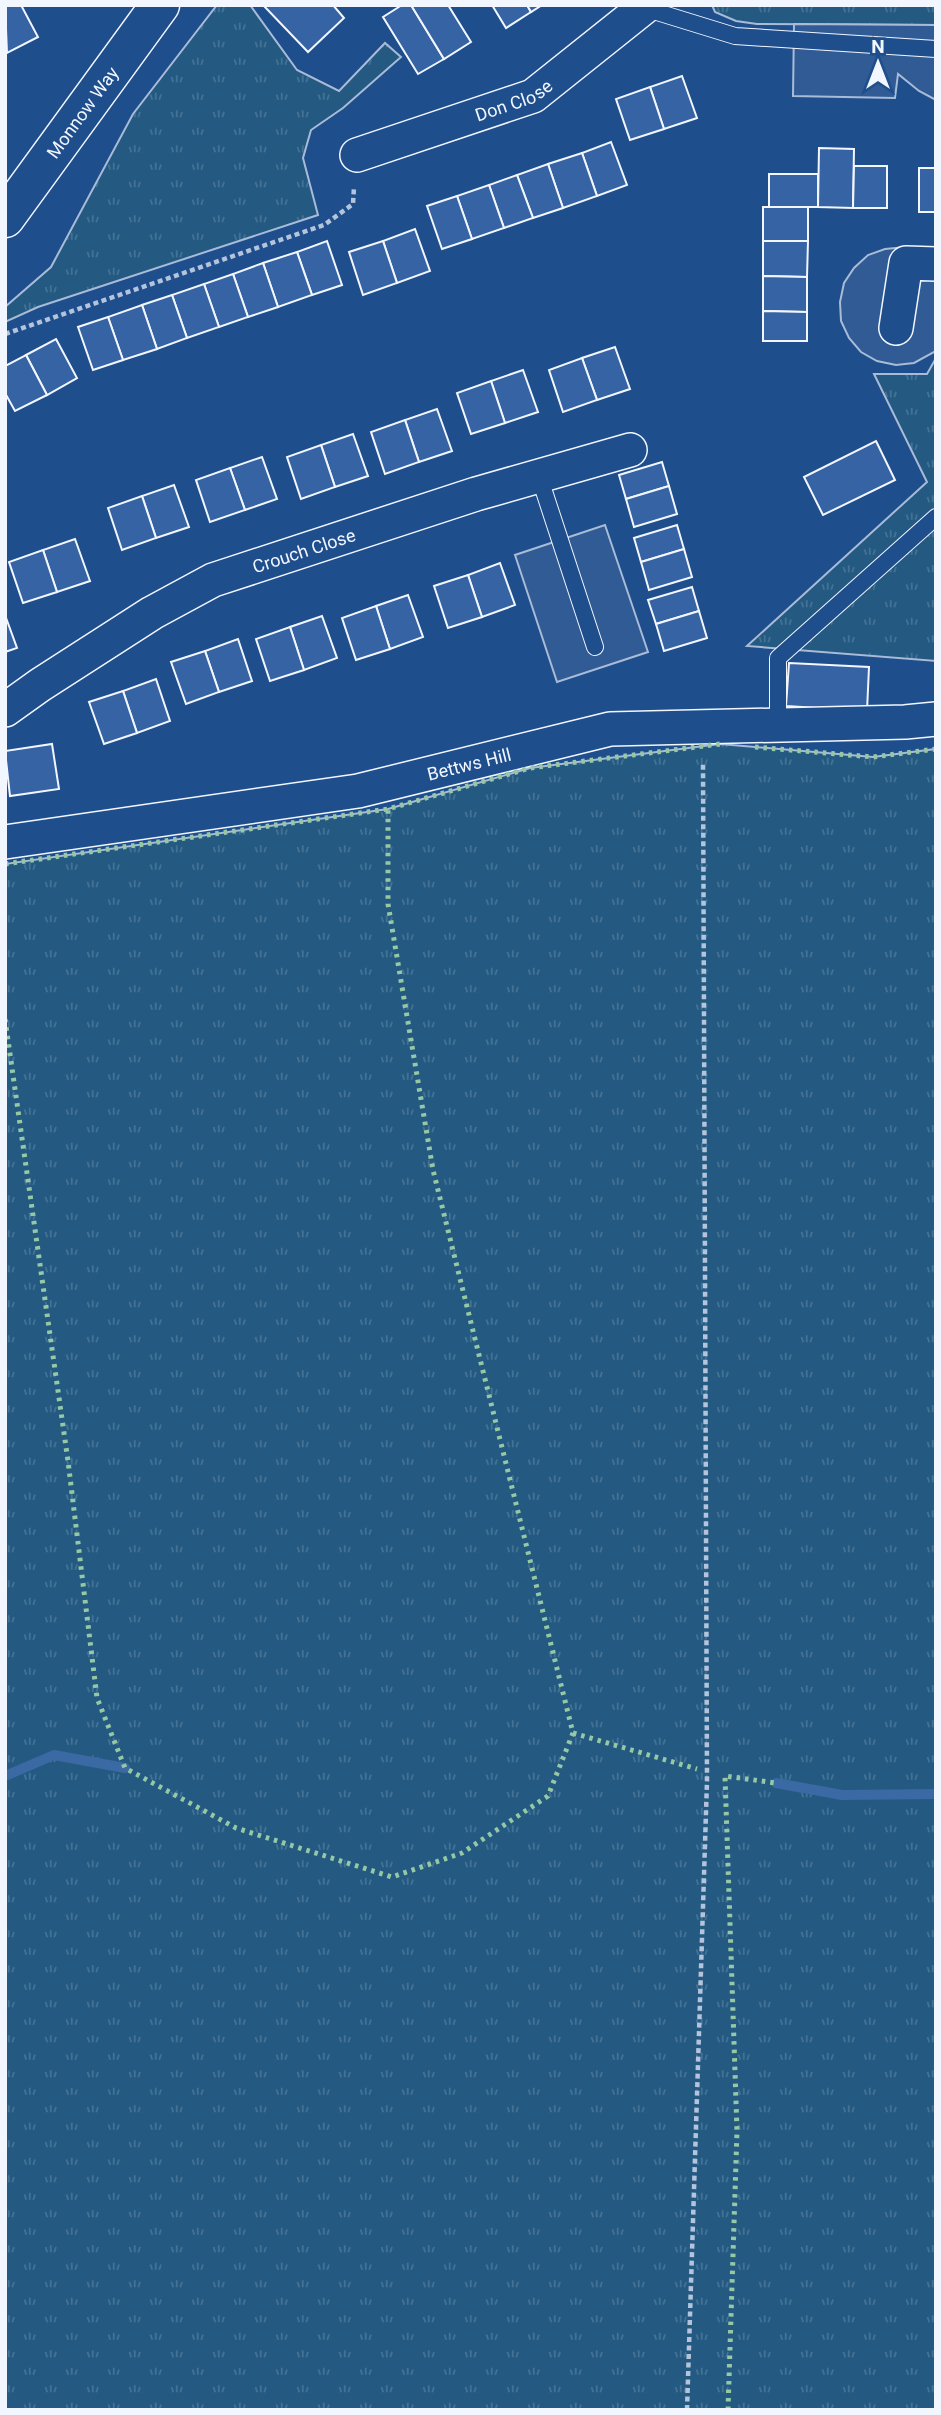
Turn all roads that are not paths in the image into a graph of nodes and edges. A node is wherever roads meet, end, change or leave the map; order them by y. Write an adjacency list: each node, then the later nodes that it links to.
1 (160, 5): 5 (street, Monnow Way)
2 (646, 7): 3 (lane); 4 (street, Don Close)
3 (936, 49)
4 (357, 155)
5 (5, 218)
6 (936, 264): 7 (street)
7 (896, 328)
8 (631, 450): 9 (street, Crouch Close)
9 (539, 476): 11 (lane); 12 (street, Crouch Close)
10 (936, 517): 14 (lane)
11 (595, 647)
12 (5, 710)
13 (936, 719): 14 (street, Bettws Hill)
14 (778, 725): 15 (street, Bettws Hill)
15 (5, 842)

